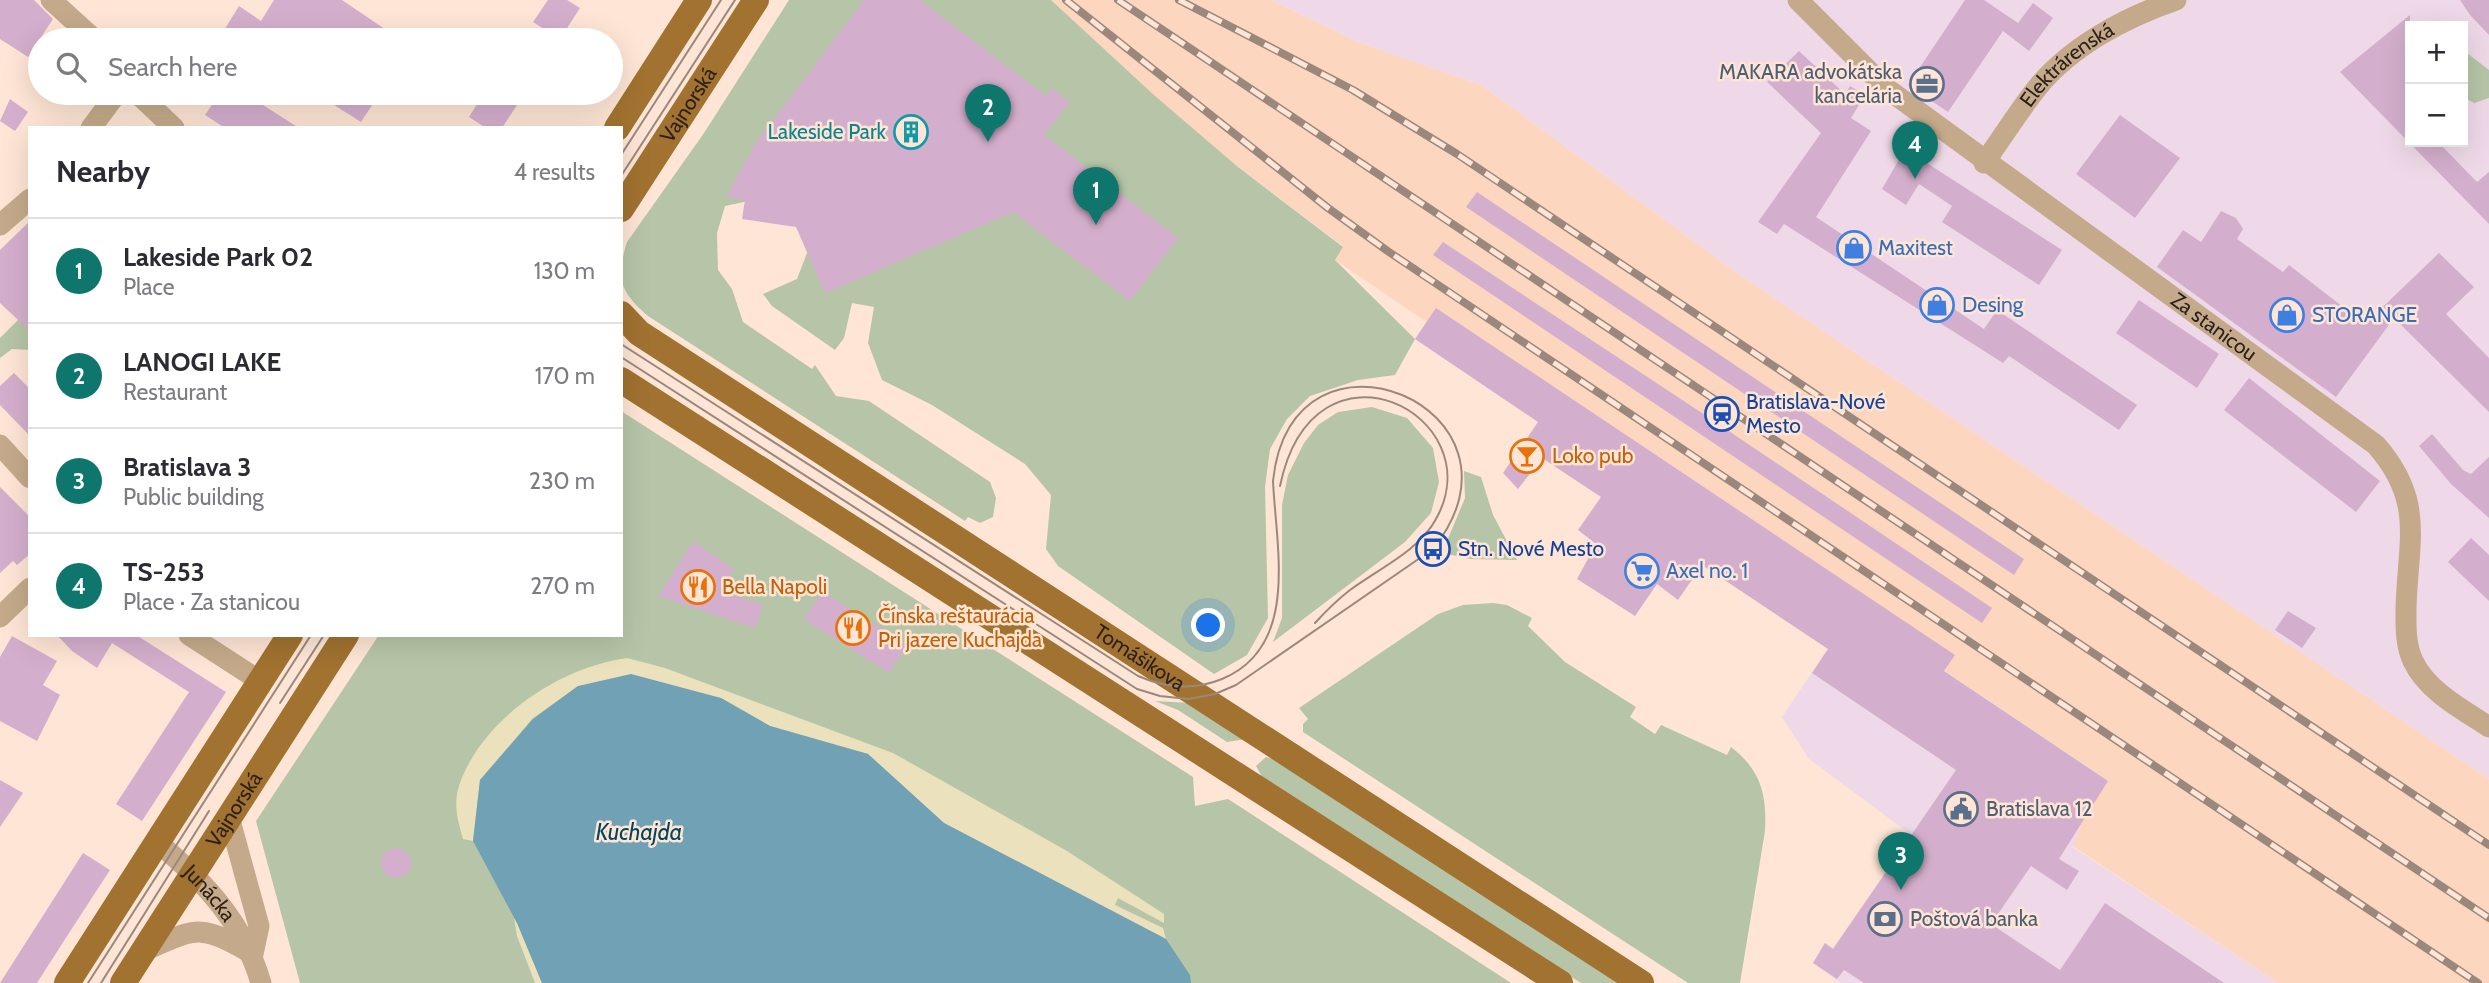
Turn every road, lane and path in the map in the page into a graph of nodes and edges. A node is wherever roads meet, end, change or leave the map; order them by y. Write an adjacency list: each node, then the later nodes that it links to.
1 (51, 0): 6 (street)
2 (699, 0): 11 (main road)
3 (756, 0): 14 (main road, Vajnorská)
4 (1798, 0): 12 (street, Za stanicou)
5 (2176, 0): 12 (street, Elektrárenská)
6 (82, 28)
7 (108, 105): 9 (street)
8 (150, 105): 10 (street)
9 (92, 126)
10 (172, 126)
11 (618, 126)
12 (1984, 163): 26 (street, Za stanicou)
13 (28, 201): 15 (street)
14 (623, 206)
15 (0, 225)
16 (627, 324): 36 (main road, Tomášikova)
17 (623, 381): 35 (main road, Tomášikova)
18 (0, 445): 19 (street)
19 (28, 476)
20 (28, 590): 21 (street)
21 (0, 617)
22 (192, 637): 25 (street)
23 (289, 637): 25 (main road)
24 (345, 637): 27 (main road, Vajnorská)
25 (260, 681): 28 (main road)
26 (2489, 727)
27 (229, 817): 29 (main road, Vajnorská); 31 (street, Junácka)
28 (156, 841): 29 (street, Junácka); 32 (main road)
29 (193, 872): 30 (main road, Vajnorská); 31 (street, Junácka)
30 (143, 951): 31 (street, Junácka); 33 (main road, Vajnorská)
31 (253, 954): 34 (street, Junácka)
32 (67, 983)
33 (123, 983)
34 (261, 983)
35 (1560, 983)
36 (1641, 983)

